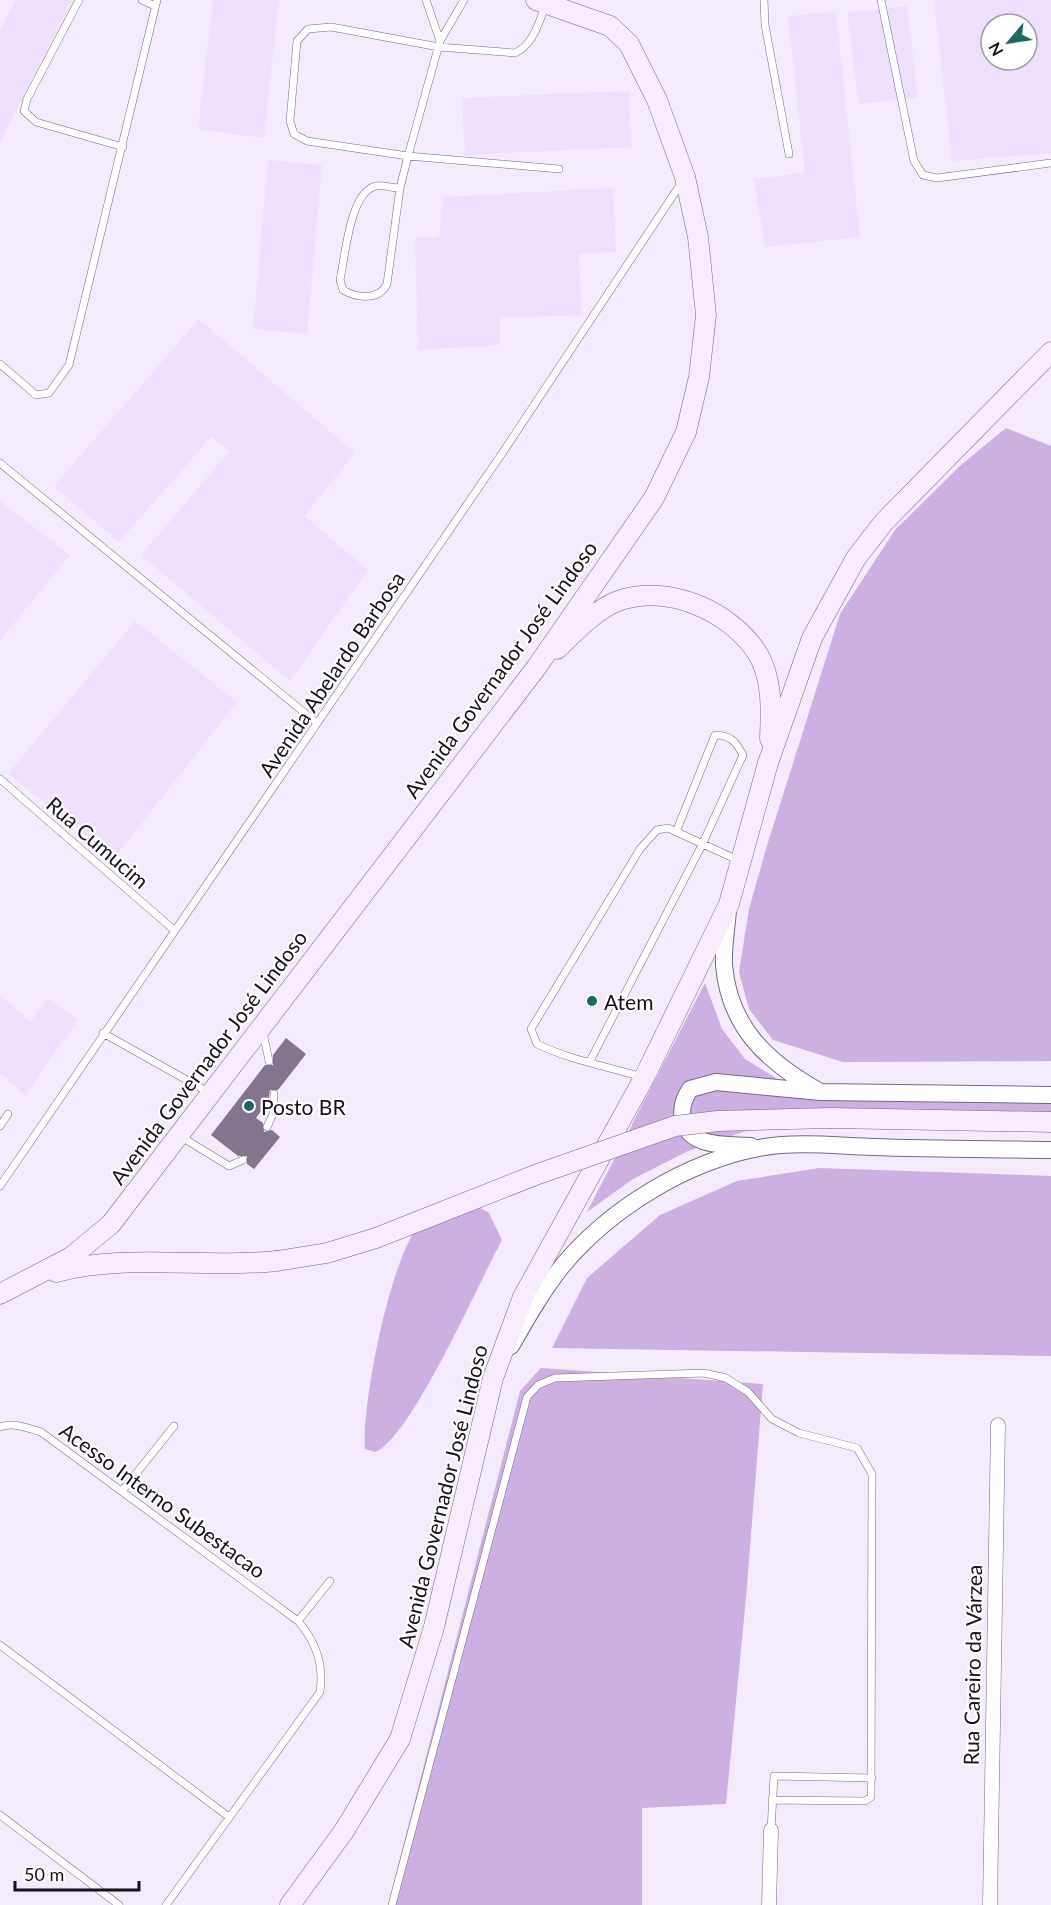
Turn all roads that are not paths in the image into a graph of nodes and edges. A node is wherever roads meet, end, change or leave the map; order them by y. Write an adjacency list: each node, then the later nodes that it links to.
1 (79, 0): 10 (lane)
2 (142, 0): 8 (lane)
3 (426, 0): 9 (lane)
4 (464, 0): 9 (lane)
5 (764, 0): 11 (lane)
6 (881, 0): 13 (lane)
7 (541, 2): 9 (lane); 15 (main road, Avenida Governador José Lindoso)
8 (156, 3): 10 (lane)
9 (439, 44): 12 (lane); 12 (lane)
10 (123, 147): 18 (lane)
11 (789, 154)
12 (408, 156): 14 (lane); 16 (lane)
13 (1051, 163)
14 (559, 169)
15 (685, 177): 20 (main road, Avenida Governador José Lindoso); 21 (lane, Avenida Abelardo Barbosa)
16 (400, 188): 16 (lane)
17 (1051, 352): 22 (main road, Avenida Governador José Lindoso)
18 (0, 364)
19 (0, 463): 21 (lane)
20 (536, 668): 22 (main road); 29 (main road, Avenida Governador José Lindoso)
21 (317, 723): 28 (lane, Avenida Abelardo Barbosa)
22 (768, 763): 26 (main road, Avenida Governador José Lindoso)
23 (0, 779): 28 (lane, Rua Cumucim)
24 (676, 832): 25 (lane); 25 (lane); 32 (lane)
25 (702, 845): 26 (lane); 32 (lane)
26 (741, 862): 27 (main road, Avenida Governador José Lindoso)
27 (729, 904): 33 (main road, Avenida Governador José Lindoso); 34 (street)
28 (174, 930): 30 (lane, Avenida Abelardo Barbosa)
29 (262, 1026): 31 (lane); 35 (main road, Avenida Governador José Lindoso)
30 (103, 1033): 35 (lane); 46 (lane, Avenida Abelardo Barbosa)
31 (268, 1061)
32 (590, 1061): 33 (lane)
33 (644, 1078): 49 (main road, Avenida Governador José Lindoso)
34 (820, 1092): 37 (street); 43 (street)
35 (211, 1094): 42 (main road, Avenida Governador José Lindoso)
36 (274, 1094): 41 (lane)
37 (1051, 1095)
38 (8, 1114): 40 (lane)
39 (1051, 1122): 47 (main road, bridge)
40 (0, 1126)
41 (267, 1127)
42 (179, 1136): 45 (lane); 47 (main road, Avenida Governador José Lindoso)
43 (761, 1147): 44 (street); 49 (street)
44 (1051, 1150)
45 (243, 1160)
46 (0, 1186)
47 (40, 1276): 48 (main road, Avenida Governador José Lindoso)
48 (0, 1294)
49 (493, 1378): 62 (main road, Avenida Governador José Lindoso)
50 (998, 1425): 68 (street, Rua Careiro da Várzea)
51 (174, 1426): 53 (lane)
52 (0, 1427): 53 (lane, Acesso Interno Subestacao)
53 (123, 1490): 55 (lane, Acesso Interno Subestacao)
54 (330, 1581): 55 (lane)
55 (298, 1621): 60 (lane, Acesso Interno Subestacao)
56 (0, 1645): 60 (lane)
57 (872, 1778): 58 (lane); 58 (lane); 66 (lane)
58 (772, 1800): 61 (lane)
59 (0, 1815): 63 (lane)
60 (229, 1817): 64 (lane, Acesso Interno Subestacao)
61 (771, 1830): 67 (street)
62 (301, 1897): 65 (main road, Avenida Governador José Lindoso)
63 (119, 1905)
64 (166, 1905)
65 (290, 1905)
66 (392, 1905)
67 (769, 1905)
68 (990, 1905)

